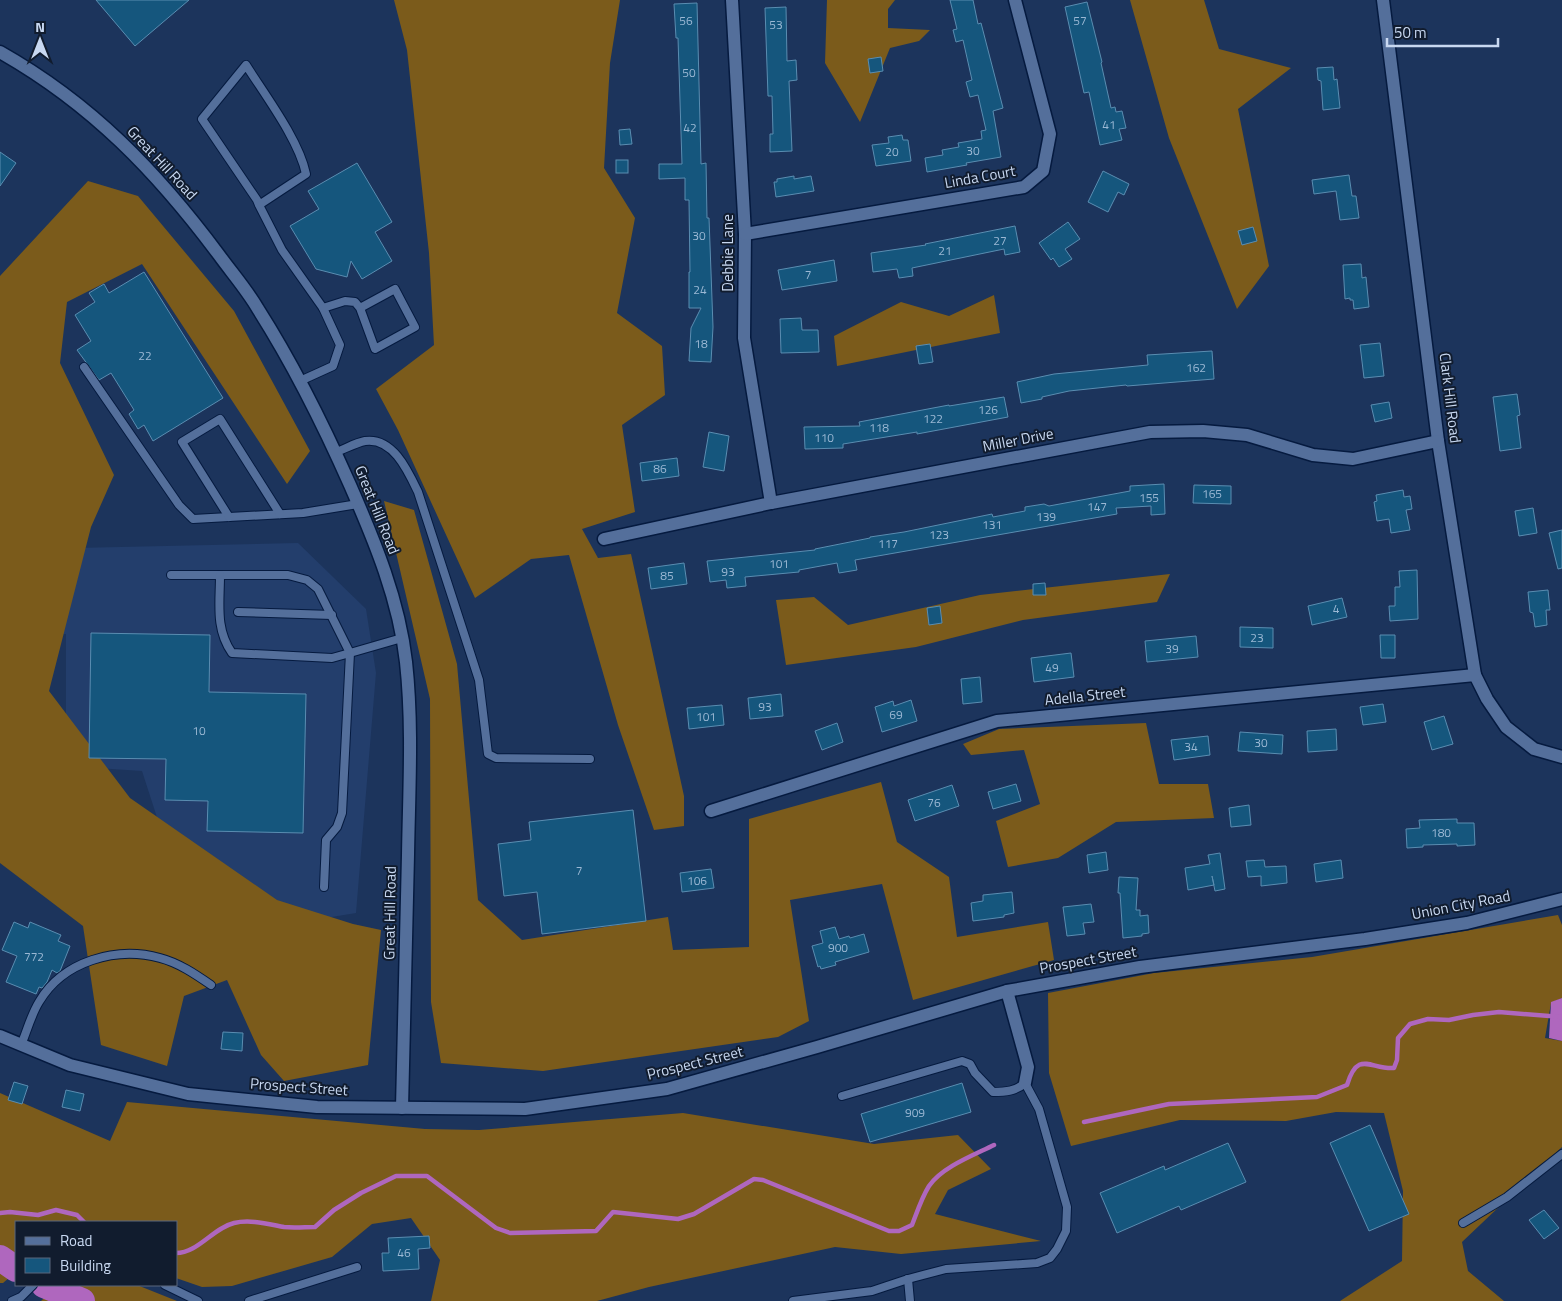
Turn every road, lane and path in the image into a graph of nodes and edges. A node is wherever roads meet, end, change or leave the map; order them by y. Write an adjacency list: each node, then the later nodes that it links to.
1 (732, 0): 6 (street, Debbie Lane)
2 (1015, 0): 6 (street, Linda Court)
3 (1383, 0): 11 (street, Clark Hill Road)
4 (0, 52): 10 (street, Great Hill Road)
5 (259, 205): 5 (lane); 7 (lane)
6 (745, 234): 13 (street, Debbie Lane)
7 (323, 308): 8 (lane); 10 (lane)
8 (360, 308): 8 (lane)
9 (84, 367): 16 (lane)
10 (300, 381): 12 (street, Great Hill Road)
11 (1438, 441): 13 (street, Miller Drive); 24 (street, Clark Hill Road)
12 (336, 452): 14 (street, Great Hill Road); 26 (lane)
13 (771, 503): 17 (street, Miller Drive)
14 (358, 504): 15 (lane); 22 (street, Great Hill Road)
15 (280, 514): 16 (lane); 16 (lane)
16 (228, 517)
17 (604, 539)
18 (171, 575): 19 (lane)
19 (220, 575): 21 (lane); 23 (lane)
20 (238, 612): 21 (lane)
21 (332, 615): 23 (lane)
22 (402, 638): 23 (lane); 37 (street, Great Hill Road)
23 (350, 653): 28 (lane)
24 (1475, 674): 25 (street, Clark Hill Road); 27 (street, Adella Street)
25 (1562, 758)
26 (590, 759)
27 (711, 811)
28 (324, 887)
29 (1562, 899): 30 (street, Union City Road)
30 (1365, 939): 32 (street, Prospect Street)
31 (211, 985): 34 (lane)
32 (1007, 991): 35 (street); 37 (street, Prospect Street)
33 (0, 1036): 34 (street, Prospect Street)
34 (21, 1045): 37 (street, Prospect Street)
35 (1026, 1083): 36 (lane); 41 (lane)
36 (842, 1096)
37 (402, 1108)
38 (1562, 1154): 39 (lane)
39 (1462, 1223)
40 (357, 1267): 46 (lane)
41 (908, 1279): 47 (lane); 48 (lane)
42 (167, 1286): 45 (lane)
43 (31, 1287): 44 (lane)
44 (12, 1301)
45 (198, 1301)
46 (249, 1301)
47 (793, 1301)
48 (910, 1301)

